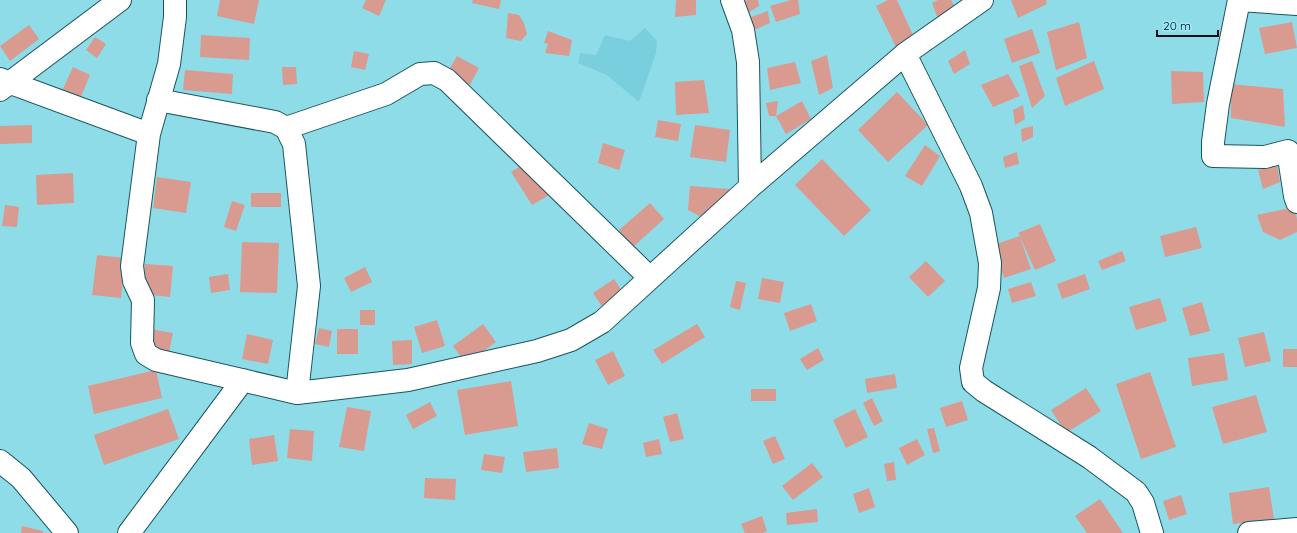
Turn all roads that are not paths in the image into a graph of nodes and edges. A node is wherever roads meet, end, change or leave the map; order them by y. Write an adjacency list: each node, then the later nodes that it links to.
1 (120, 0): 8 (street)
2 (175, 0): 9 (street)
3 (732, 0): 12 (street)
4 (982, 0): 7 (street)
5 (1239, 0): 6 (street); 13 (street)
6 (1297, 4)
7 (904, 54): 12 (street); 21 (street)
8 (3, 84): 11 (street)
9 (158, 100): 10 (street); 11 (street)
10 (286, 128): 14 (street); 16 (street)
11 (149, 134): 15 (street)
12 (750, 187): 14 (street)
13 (1297, 202)
14 (650, 278): 16 (street)
15 (243, 380): 16 (street); 20 (street)
16 (297, 393)
17 (0, 461): 19 (street)
18 (1297, 529): 22 (street)
19 (67, 533)
20 (129, 533)
21 (1152, 533)
22 (1249, 533)

